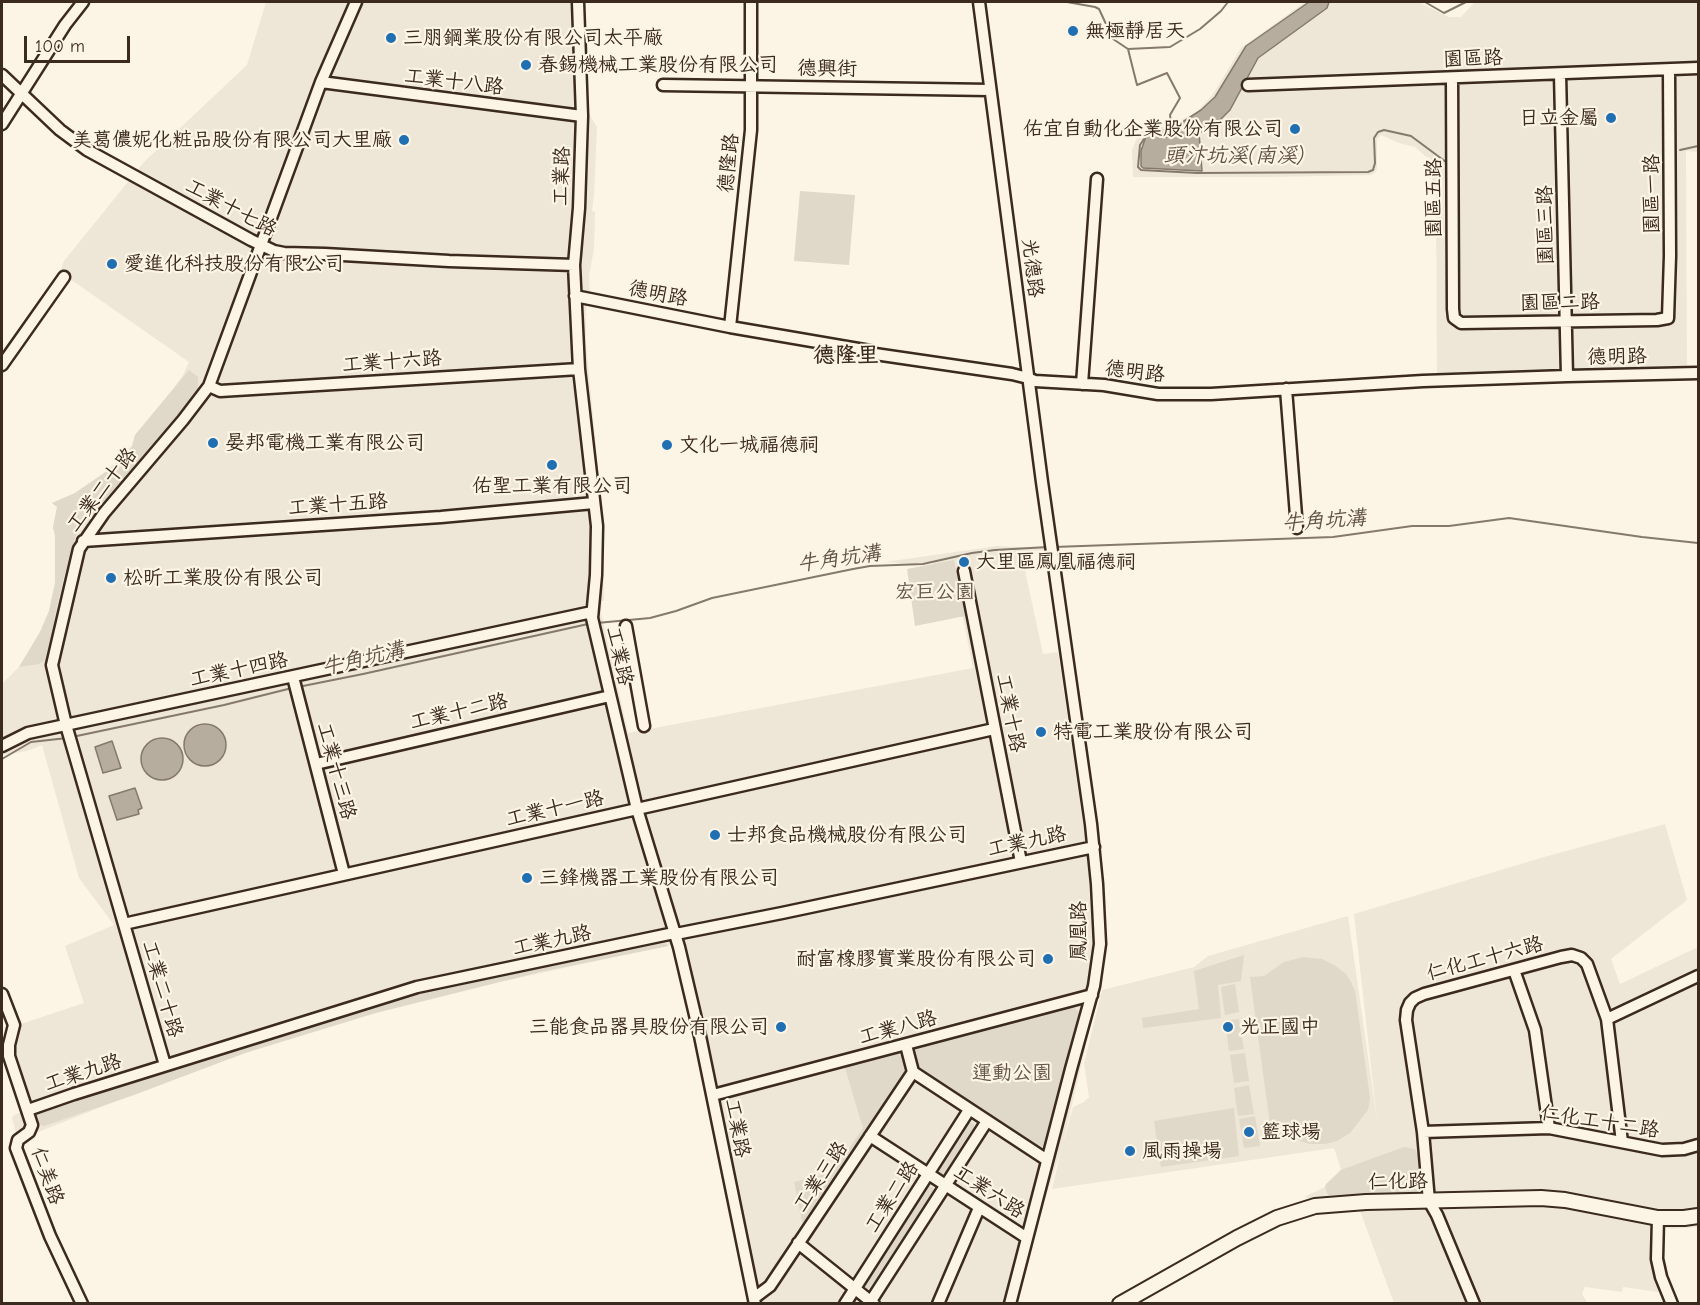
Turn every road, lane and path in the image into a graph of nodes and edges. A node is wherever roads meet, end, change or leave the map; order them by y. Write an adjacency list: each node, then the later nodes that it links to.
1 (83, 2): 16 (street)
2 (356, 2): 11 (street, 工業二十路)
3 (578, 2): 17 (street, 工業路)
4 (751, 2): 14 (street, 德隆路)
5 (980, 2): 15 (street, 光德路)
6 (1698, 68): 7 (street, 園區路)
7 (1669, 70): 8 (street, 園區路); 25 (street, 園區一路)
8 (1560, 74): 10 (street, 園區路); 26 (street, 園區三路)
9 (2, 75): 16 (street, 工業十七路)
10 (1452, 78): 13 (street, 園區路); 24 (street, 園區五路)
11 (321, 82): 17 (street, 工業十八路); 20 (street, 工業二十路)
12 (663, 85): 14 (street, 德興街)
13 (1248, 85)
14 (752, 86): 15 (street, 德興街); 27 (street, 德隆路)
15 (990, 90): 32 (street, 光德路)
16 (17, 91): 18 (street); 20 (street, 工業十七路)
17 (582, 116): 21 (street, 工業路)
18 (2, 124)
19 (1096, 179): 33 (street)
20 (261, 246): 21 (street, 工業十七路); 34 (street, 工業二十路)
21 (574, 266): 23 (street, 工業路)
22 (64, 277): 28 (street)
23 (575, 296): 27 (street, 德明路); 29 (street, 工業路)
24 (1454, 318): 26 (street, 園區二路)
25 (1668, 318): 26 (street, 園區二路)
26 (1566, 322): 31 (street, 園區三路)
27 (730, 327): 32 (street, 德明路)
28 (2, 365)
29 (579, 369): 34 (street, 工業十六路); 36 (street, 工業路)
30 (1698, 373): 31 (street, 德明路)
31 (1567, 376): 35 (street, 德明路)
32 (1028, 378): 33 (street, 德明路); 39 (street, 光德路)
33 (1082, 384): 35 (street, 德明路)
34 (209, 386): 38 (street, 工業二十路)
35 (1286, 389): 37 (street)
36 (594, 503): 38 (street, 工業十五路); 41 (street, 工業路)
37 (1297, 528)
38 (83, 541): 46 (street, 工業二十路)
39 (1052, 545): 51 (street, 鳳凰路)
40 (964, 571): 47 (street, 工業十路)
41 (592, 613): 43 (street, 工業十四路); 44 (street, 工業路)
42 (626, 626): 45 (street)
43 (295, 683): 46 (street, 工業十四路); 49 (street, 工業十三路)
44 (610, 696): 49 (street, 工業十二路); 50 (street, 工業路)
45 (644, 726)
46 (66, 727): 48 (street, 工業十四路); 54 (street, 工業二十路)
47 (994, 729): 50 (street, 工業十一路); 52 (street, 工業十路)
48 (2, 746)
49 (316, 764): 53 (street, 工業十三路)
50 (637, 809): 53 (street, 工業十一路); 55 (street, 工業路)
51 (1094, 847): 52 (street, 工業九路); 59 (street, 鳳凰路)
52 (1021, 862): 55 (street, 工業九路)
53 (344, 874): 54 (street, 工業十一路)
54 (124, 924): 63 (street, 工業二十路)
55 (674, 933): 63 (street, 工業九路); 65 (street, 工業路)
56 (1514, 970): 60 (street, 仁化工十六路); 69 (street); 70 (street, 仁化工十六路)
57 (1698, 976): 60 (street)
58 (2, 994): 61 (street, 仁美路)
59 (1092, 995): 62 (street, 工業八路); 74 (street, 鳳凰路)
60 (1607, 1019): 72 (street, 仁化工十六路)
61 (7, 1034): 66 (street, 仁美路)
62 (906, 1045): 64 (street); 65 (street, 工業八路)
63 (165, 1065): 66 (street, 工業九路)
64 (913, 1072): 67 (street); 71 (street, 工業三路)
65 (713, 1095): 84 (street, 工業路)
66 (28, 1110): 87 (street, 仁美路)
67 (969, 1110): 68 (street); 75 (street, 工業二路)
68 (987, 1121): 74 (street); 76 (street, 工業二路)
69 (1549, 1128): 70 (street, 仁化工十二路); 72 (street, 仁化工十二路)
70 (1423, 1132): 77 (street, 仁化工十六路)
71 (870, 1136): 75 (street, 工業六路); 82 (street, 工業三路)
72 (1622, 1142): 73 (street, 仁化工十二路)
73 (1698, 1145)
74 (1047, 1160): 81 (street, 鳳凰路)
75 (928, 1174): 76 (street, 工業六路); 83 (street, 工業二路)
76 (945, 1185): 78 (street, 工業六路); 85 (street, 工業二路)
77 (1430, 1201): 80 (main road, 仁化路); 91 (main road, 仁化路); 92 (street, 仁化工十六路)
78 (979, 1208): 81 (street, 工業六路); 89 (street)
79 (1698, 1216): 80 (main road, 仁化路)
80 (1658, 1218): 86 (street)
81 (1027, 1239): 90 (street, 鳳凰路)
82 (798, 1244): 83 (street); 84 (street, 工業三路)
83 (855, 1288): 85 (street); 88 (street, 工業二路)
84 (754, 1301)
85 (871, 1303)
86 (1672, 1303)
87 (82, 1304)
88 (845, 1304)
89 (938, 1304)
90 (1010, 1304)
91 (1119, 1304)
92 (1474, 1304)

